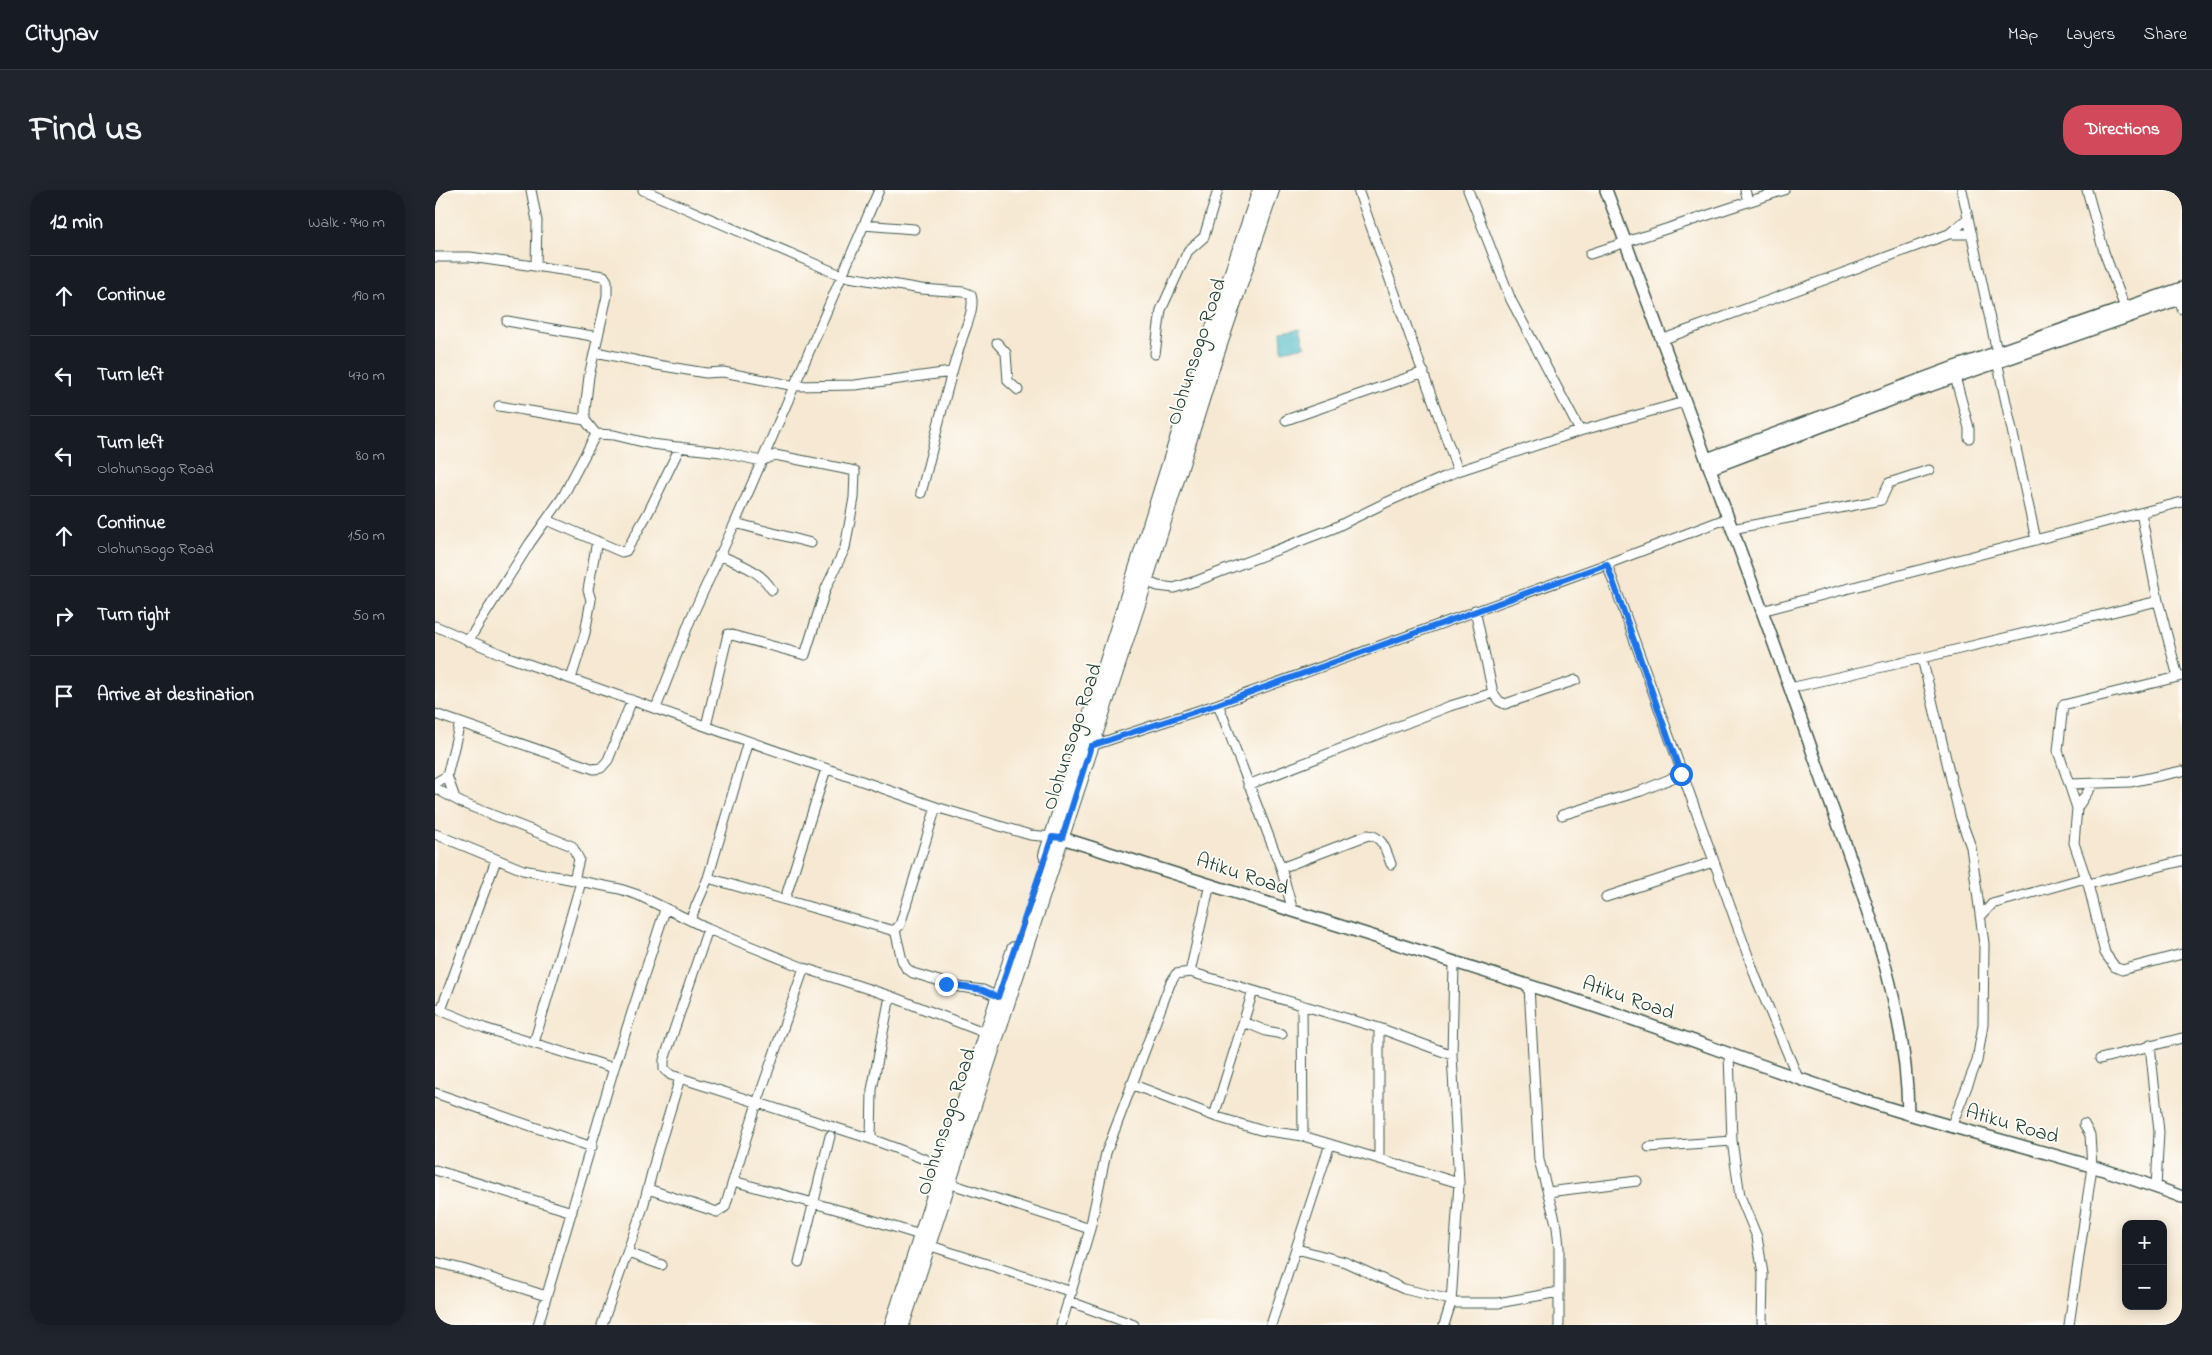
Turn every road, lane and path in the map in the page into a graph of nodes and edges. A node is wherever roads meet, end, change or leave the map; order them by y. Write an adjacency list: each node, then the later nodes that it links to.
1 (531, 190): 24 (street)
2 (643, 190): 25 (street)
3 (879, 190): 16 (street)
4 (1218, 190): 33 (street)
5 (1260, 190): 23 (main road, Olohunsogo Road)
6 (1272, 190): 23 (main road, Olohunsogo Road)
7 (1358, 190): 36 (street)
8 (1468, 190): 44 (street)
9 (1606, 190): 20 (street)
10 (1745, 190): 14 (street)
11 (1784, 190): 14 (street)
12 (1961, 190): 15 (street)
13 (2087, 190): 27 (street)
14 (1748, 201): 20 (street)
15 (1967, 219): 18 (street); 19 (street)
16 (863, 225): 17 (street); 25 (street)
17 (914, 229)
18 (1949, 234): 19 (street); 30 (street)
19 (1972, 234): 34 (street)
20 (1625, 243): 21 (street); 30 (street)
21 (1589, 254)
22 (435, 257): 24 (street)
23 (1241, 262): 64 (main road, Olohunsogo Road); 99 (main road, Olohunsogo Road)
24 (536, 266): 29 (street)
25 (843, 276): 35 (street); 38 (street)
26 (2181, 298): 27 (street)
27 (2126, 312): 34 (street)
28 (507, 321): 29 (street)
29 (599, 338): 32 (street)
30 (1661, 340): 40 (street)
31 (997, 343): 39 (street)
32 (596, 352): 38 (street); 42 (street)
33 (1155, 354)
34 (1997, 357): 37 (street); 49 (street); 59 (street)
35 (951, 372): 38 (street); 52 (street)
36 (1424, 372): 43 (street); 51 (street)
37 (1955, 377): 46 (street); 49 (street)
38 (795, 386): 48 (street)
39 (1018, 390)
40 (1684, 402): 44 (street); 49 (street)
41 (499, 406): 42 (street)
42 (585, 420): 45 (street)
43 (1286, 420)
44 (1580, 431): 51 (street)
45 (596, 434): 47 (street); 56 (street)
46 (1969, 438)
47 (680, 447): 48 (street); 60 (street)
48 (761, 461): 57 (street); 82 (street)
49 (1709, 464): 55 (street)
50 (1929, 470): 58 (street)
51 (1458, 472): 64 (street)
52 (921, 493)
53 (2182, 502): 54 (street)
54 (2141, 512): 59 (street); 66 (street)
55 (1728, 518): 58 (street); 63 (street)
56 (547, 520): 60 (street); 70 (street)
57 (735, 523): 61 (street); 62 (street)
58 (1733, 529): 68 (street)
59 (2037, 540): 68 (street)
60 (597, 541): 73 (street)
61 (811, 543)
62 (719, 555): 65 (street); 79 (street)
63 (1607, 564): 67 (street); 87 (street)
64 (1145, 581): 84 (main road, Olohunsogo Road)
65 (772, 590)
66 (2158, 601): 71 (street); 72 (street)
67 (1475, 610): 76 (street); 78 (street)
68 (1761, 611): 75 (street)
69 (435, 626): 70 (street)
70 (468, 641): 73 (street)
71 (1922, 658): 75 (street); 109 (street)
72 (2180, 677): 90 (street)
73 (571, 679): 77 (street)
74 (1576, 680): 76 (street)
75 (1790, 688): 145 (street)
76 (1493, 693): 92 (street)
77 (631, 700): 79 (street); 81 (street)
78 (1218, 704): 84 (street); 92 (street)
79 (656, 708): 82 (street)
80 (435, 714): 81 (street)
81 (460, 722): 88 (street)
82 (706, 726): 83 (street)
83 (747, 741): 85 (street); 105 (street)
84 (1091, 746): 99 (main road, Olohunsogo Road)
85 (826, 769): 95 (street); 111 (street)
86 (2182, 771): 91 (street)
87 (1681, 774): 97 (street); 102 (street)
88 (447, 776): 89 (street); 94 (street)
89 (435, 782)
90 (2069, 784): 91 (street); 96 (street)
91 (2093, 784): 96 (street)
92 (1248, 785): 104 (street)
93 (435, 788): 94 (street)
94 (455, 798): 106 (street)
95 (936, 807): 99 (street); 118 (street)
96 (2077, 808): 107 (street)
97 (1562, 815)
98 (435, 834): 100 (street)
99 (1057, 837): 108 (street, Atiku Road); 126 (main road, Olohunsogo Road); 162 (main road, Olohunsogo Road)
100 (497, 860): 106 (street); 128 (street)
101 (2182, 860): 107 (street)
102 (1713, 862): 110 (street); 141 (street)
103 (1391, 864): 104 (street)
104 (1281, 868): 114 (street)
105 (708, 878): 111 (street); 116 (street)
106 (577, 881): 113 (street); 134 (street)
107 (2086, 881): 112 (street); 119 (street)
108 (1210, 884): 114 (street, Atiku Road); 122 (street)
109 (1977, 894): 112 (street); 115 (street)
110 (1606, 897)
111 (785, 899): 118 (street)
112 (1992, 904): 115 (street)
113 (665, 910): 116 (street); 139 (street)
114 (1293, 911): 120 (street, Atiku Road)
115 (1981, 916): 148 (street)
116 (690, 920): 117 (street)
117 (707, 929): 121 (street); 140 (street)
118 (895, 930): 126 (street)
119 (2182, 954)
120 (1454, 964): 123 (street, Atiku Road); 137 (street)
121 (804, 968): 125 (street); 144 (street)
122 (1190, 972): 124 (street); 142 (street)
123 (1529, 987): 136 (street, Atiku Road); 166 (street)
124 (1253, 991): 127 (street); 129 (street)
125 (890, 996): 131 (street); 151 (street)
126 (998, 997): 131 (main road, Olohunsogo Road)
127 (1302, 1005): 130 (street); 150 (street)
128 (438, 1009): 134 (street)
129 (1244, 1022): 132 (street); 146 (street)
130 (1379, 1028): 137 (street); 156 (street)
131 (986, 1033): 157 (main road, Olohunsogo Road)
132 (1282, 1034)
133 (2182, 1038): 135 (street)
134 (534, 1044): 139 (street)
135 (2150, 1045): 138 (street); 164 (street)
136 (1729, 1054): 141 (street, Atiku Road); 152 (street)
137 (1452, 1055): 163 (street)
138 (2100, 1059)
139 (614, 1068): 154 (street)
140 (680, 1078): 144 (street); 165 (street)
141 (1798, 1078): 145 (street, Atiku Road)
142 (1131, 1084): 146 (street); 170 (street)
143 (435, 1093): 154 (street)
144 (757, 1103): 151 (street); 160 (street)
145 (1908, 1114): 148 (street, Atiku Road)
146 (1214, 1116): 150 (street)
147 (2084, 1124): 158 (street)
148 (1951, 1127): 158 (street, Atiku Road)
149 (830, 1136): 168 (street)
150 (1303, 1136): 153 (street)
151 (871, 1139): 157 (street)
152 (1732, 1141): 155 (street); 191 (street)
153 (1330, 1144): 156 (street); 172 (street)
154 (591, 1146): 169 (street)
155 (1649, 1147)
156 (1379, 1159): 163 (street)
157 (943, 1166): 171 (main road, Olohunsogo Road)
158 (2092, 1167): 164 (street, Atiku Road); 192 (street)
159 (435, 1170): 169 (street)
160 (733, 1181): 165 (street); 168 (street)
161 (1637, 1182): 166 (street)
162 (948, 1183): 170 (street); 171 (main road, Olohunsogo Road)
163 (1459, 1183): 181 (street)
164 (2156, 1187): 167 (street, Atiku Road)
165 (648, 1189): 173 (street)
166 (1547, 1192): 178 (street)
167 (2182, 1197)
168 (813, 1204): 171 (street); 175 (street)
169 (572, 1212): 179 (street)
170 (1090, 1229): 177 (street)
171 (924, 1240): 177 (street); 184 (main road, Olohunsogo Road); 185 (main road, Olohunsogo Road)
172 (1297, 1249): 181 (street); 188 (street)
173 (628, 1253): 176 (street); 183 (street)
174 (435, 1262): 179 (street)
175 (799, 1262)
176 (662, 1265)
177 (1072, 1292): 180 (street)
178 (1559, 1292): 181 (street); 190 (street)
179 (546, 1296): 182 (street)
180 (1068, 1301): 186 (street); 187 (street)
181 (1451, 1302): 189 (street)
182 (538, 1325)
183 (602, 1325)
184 (892, 1325)
185 (903, 1325)
186 (1061, 1325)
187 (1134, 1325)
188 (1271, 1325)
189 (1444, 1325)
190 (1559, 1325)
191 (1762, 1325)
192 (2069, 1325)

